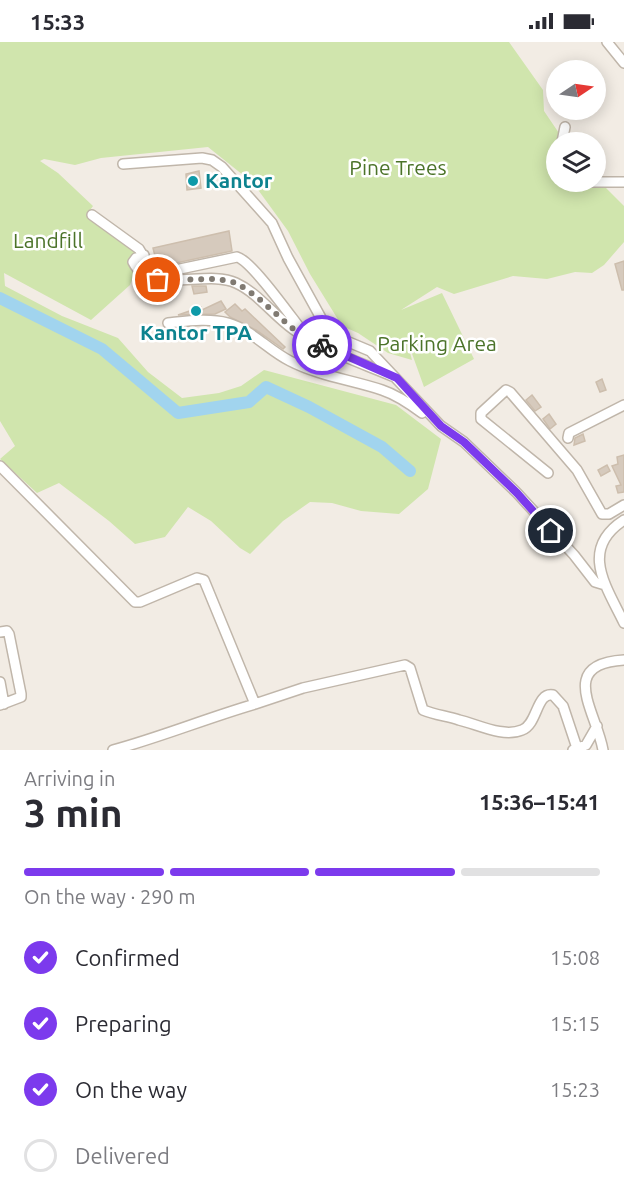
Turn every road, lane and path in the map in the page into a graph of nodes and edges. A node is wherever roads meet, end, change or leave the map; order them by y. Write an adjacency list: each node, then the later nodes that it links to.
1 (607, 42): 2 (street)
2 (624, 63)
3 (565, 127): 4 (street)
4 (564, 132)
5 (123, 164): 12 (street)
6 (606, 182): 7 (street)
7 (624, 182)
8 (92, 214): 9 (street)
9 (144, 255): 11 (street); 11 (street)
10 (168, 323): 14 (street)
11 (307, 338): 12 (street)
12 (397, 378): 14 (street)
13 (624, 405): 15 (street)
14 (441, 426): 20 (street)
15 (568, 438)
16 (0, 466): 26 (street)
17 (548, 473): 18 (street)
18 (624, 505)
19 (624, 520): 20 (street)
20 (605, 585): 21 (street)
21 (624, 623)
22 (0, 632): 25 (street)
23 (624, 660): 27 (street)
24 (0, 682): 25 (street)
25 (2, 704)
26 (255, 704): 28 (street); 29 (street)
27 (597, 726): 28 (street); 30 (street)
28 (574, 749)
29 (113, 750)
30 (603, 750)

